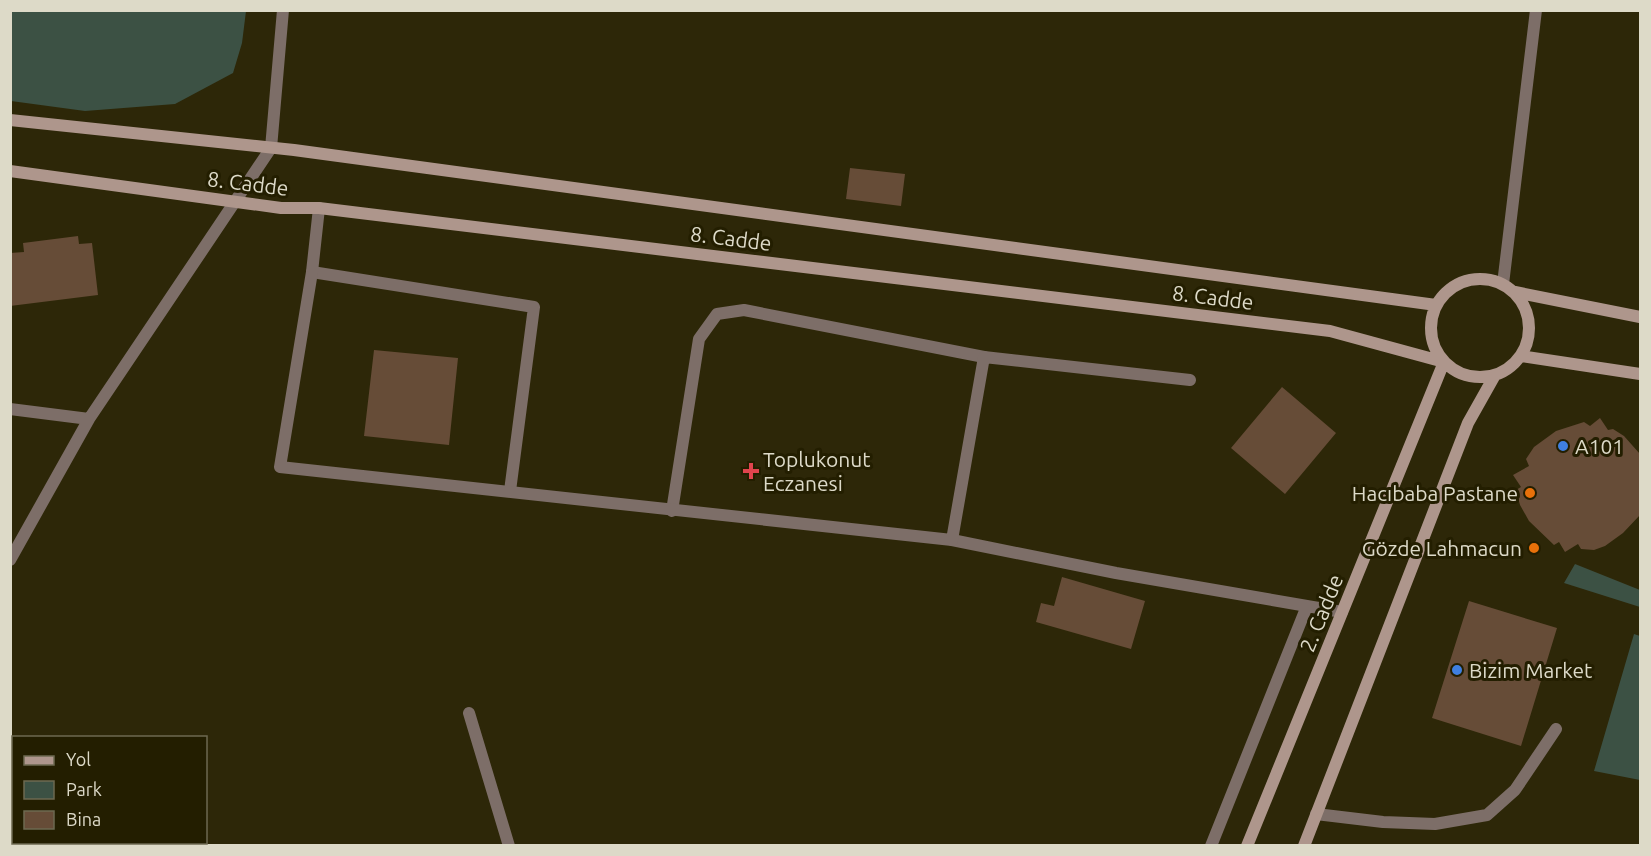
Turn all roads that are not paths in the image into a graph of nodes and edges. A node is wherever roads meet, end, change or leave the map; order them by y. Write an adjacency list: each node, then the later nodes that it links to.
1 (283, 10): 4 (street)
2 (1536, 10): 9 (street)
3 (10, 120): 4 (street, 8. Cadde)
4 (271, 148): 6 (street); 11 (street, 8. Cadde)
5 (10, 171): 6 (street, 8. Cadde)
6 (234, 201): 7 (street, 8. Cadde); 20 (street)
7 (320, 208): 8 (street); 15 (street, 8. Cadde)
8 (312, 272): 21 (street); 21 (street)
9 (1503, 284): 10 (street); 11 (street)
10 (1515, 292): 12 (street); 13 (street)
11 (1436, 305): 15 (street)
12 (1641, 317)
13 (1521, 356): 16 (street); 17 (street)
14 (984, 357): 18 (street); 22 (street); 23 (street)
15 (1444, 362): 17 (street); 26 (street, 2. Cadde)
16 (1641, 374)
17 (1495, 375): 29 (street)
18 (1190, 380)
19 (10, 409): 20 (street)
20 (89, 419): 24 (street)
21 (510, 491): 22 (street)
22 (672, 511): 23 (street)
23 (952, 540): 25 (street)
24 (10, 560)
25 (1307, 606): 26 (street); 31 (street)
26 (1342, 612): 32 (street, 2. Cadde)
27 (469, 714): 30 (street)
28 (1556, 729): 29 (street)
29 (1316, 814): 33 (street)
30 (509, 846)
31 (1211, 846)
32 (1247, 846)
33 (1304, 846)

